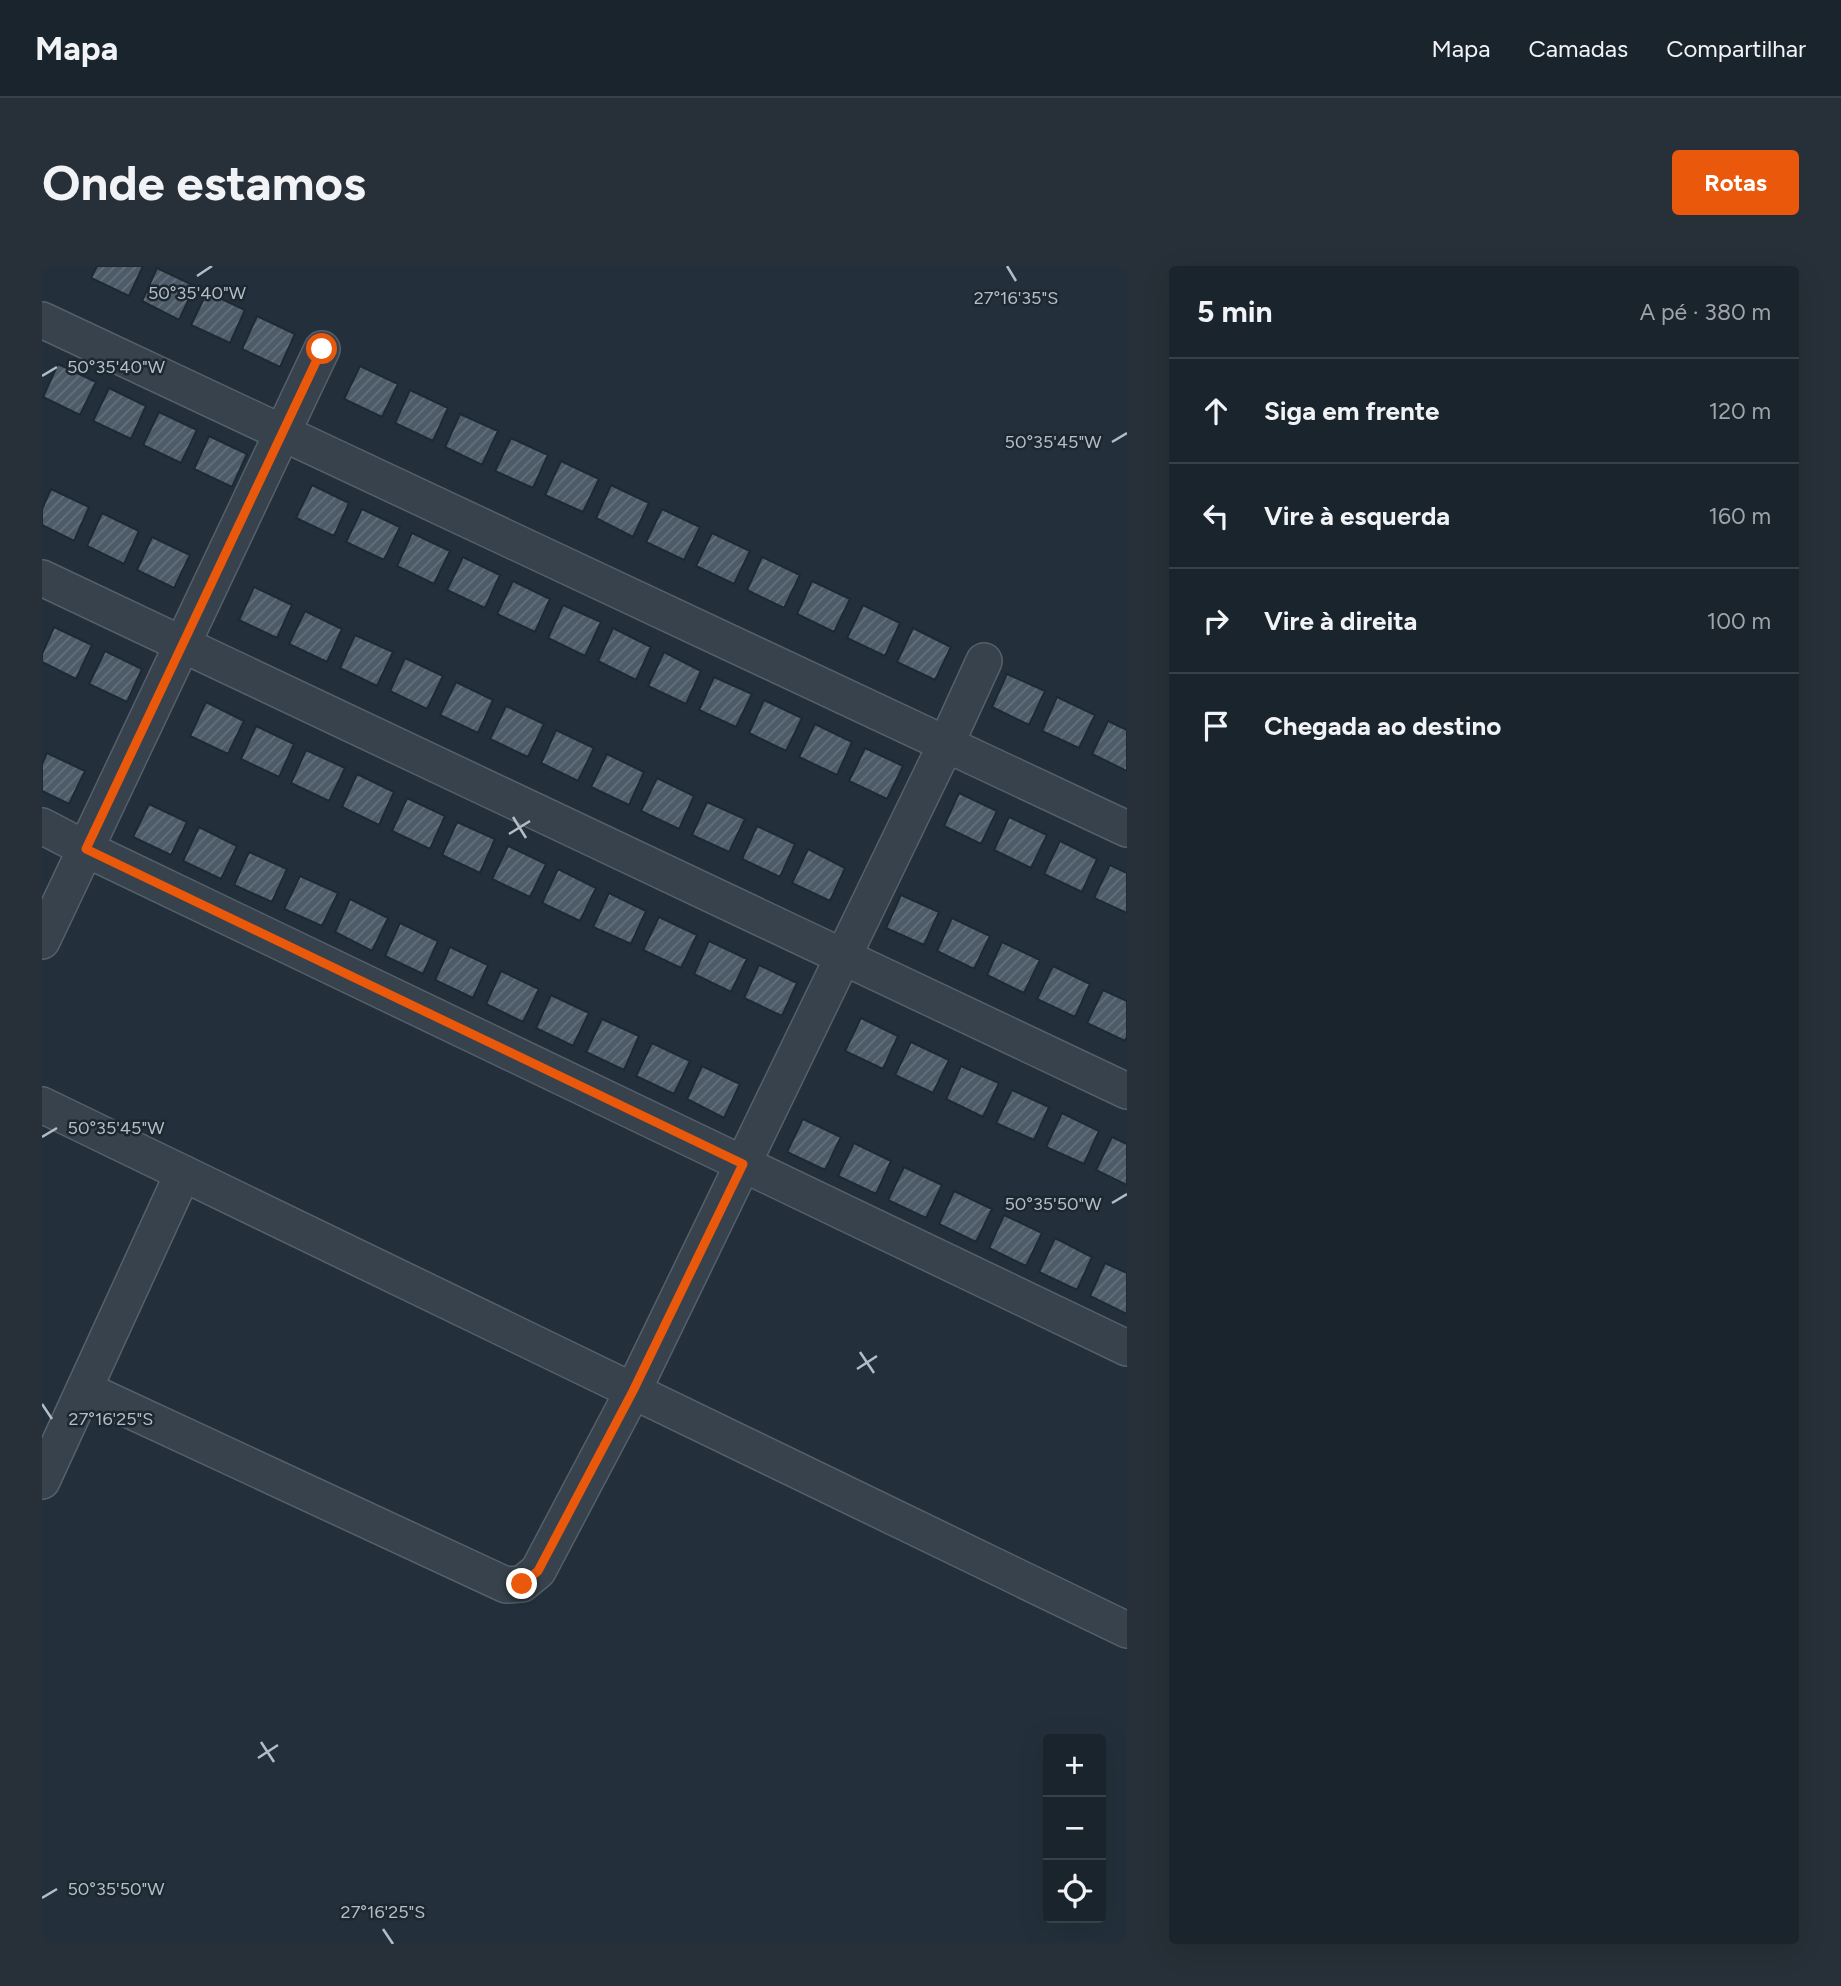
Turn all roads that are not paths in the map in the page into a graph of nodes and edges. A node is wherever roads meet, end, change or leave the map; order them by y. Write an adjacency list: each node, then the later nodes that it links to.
1 (42, 320): 3 (street)
2 (322, 349): 3 (street)
3 (283, 433): 5 (street); 7 (street)
4 (42, 578): 5 (street)
5 (183, 645): 10 (street); 12 (street)
6 (984, 661): 7 (street)
7 (946, 744): 9 (street); 12 (street)
8 (42, 826): 10 (street)
9 (1127, 829)
10 (86, 849): 11 (street); 15 (street)
11 (42, 941)
12 (843, 957): 13 (street); 15 (street)
13 (1127, 1091)
14 (42, 1105): 16 (street)
15 (743, 1164): 17 (street); 19 (street)
16 (183, 1173): 18 (street); 19 (street)
17 (1127, 1348)
18 (84, 1389): 19 (street); 20 (street)
19 (633, 1391): 21 (street)
20 (42, 1481)
21 (1127, 1630)

